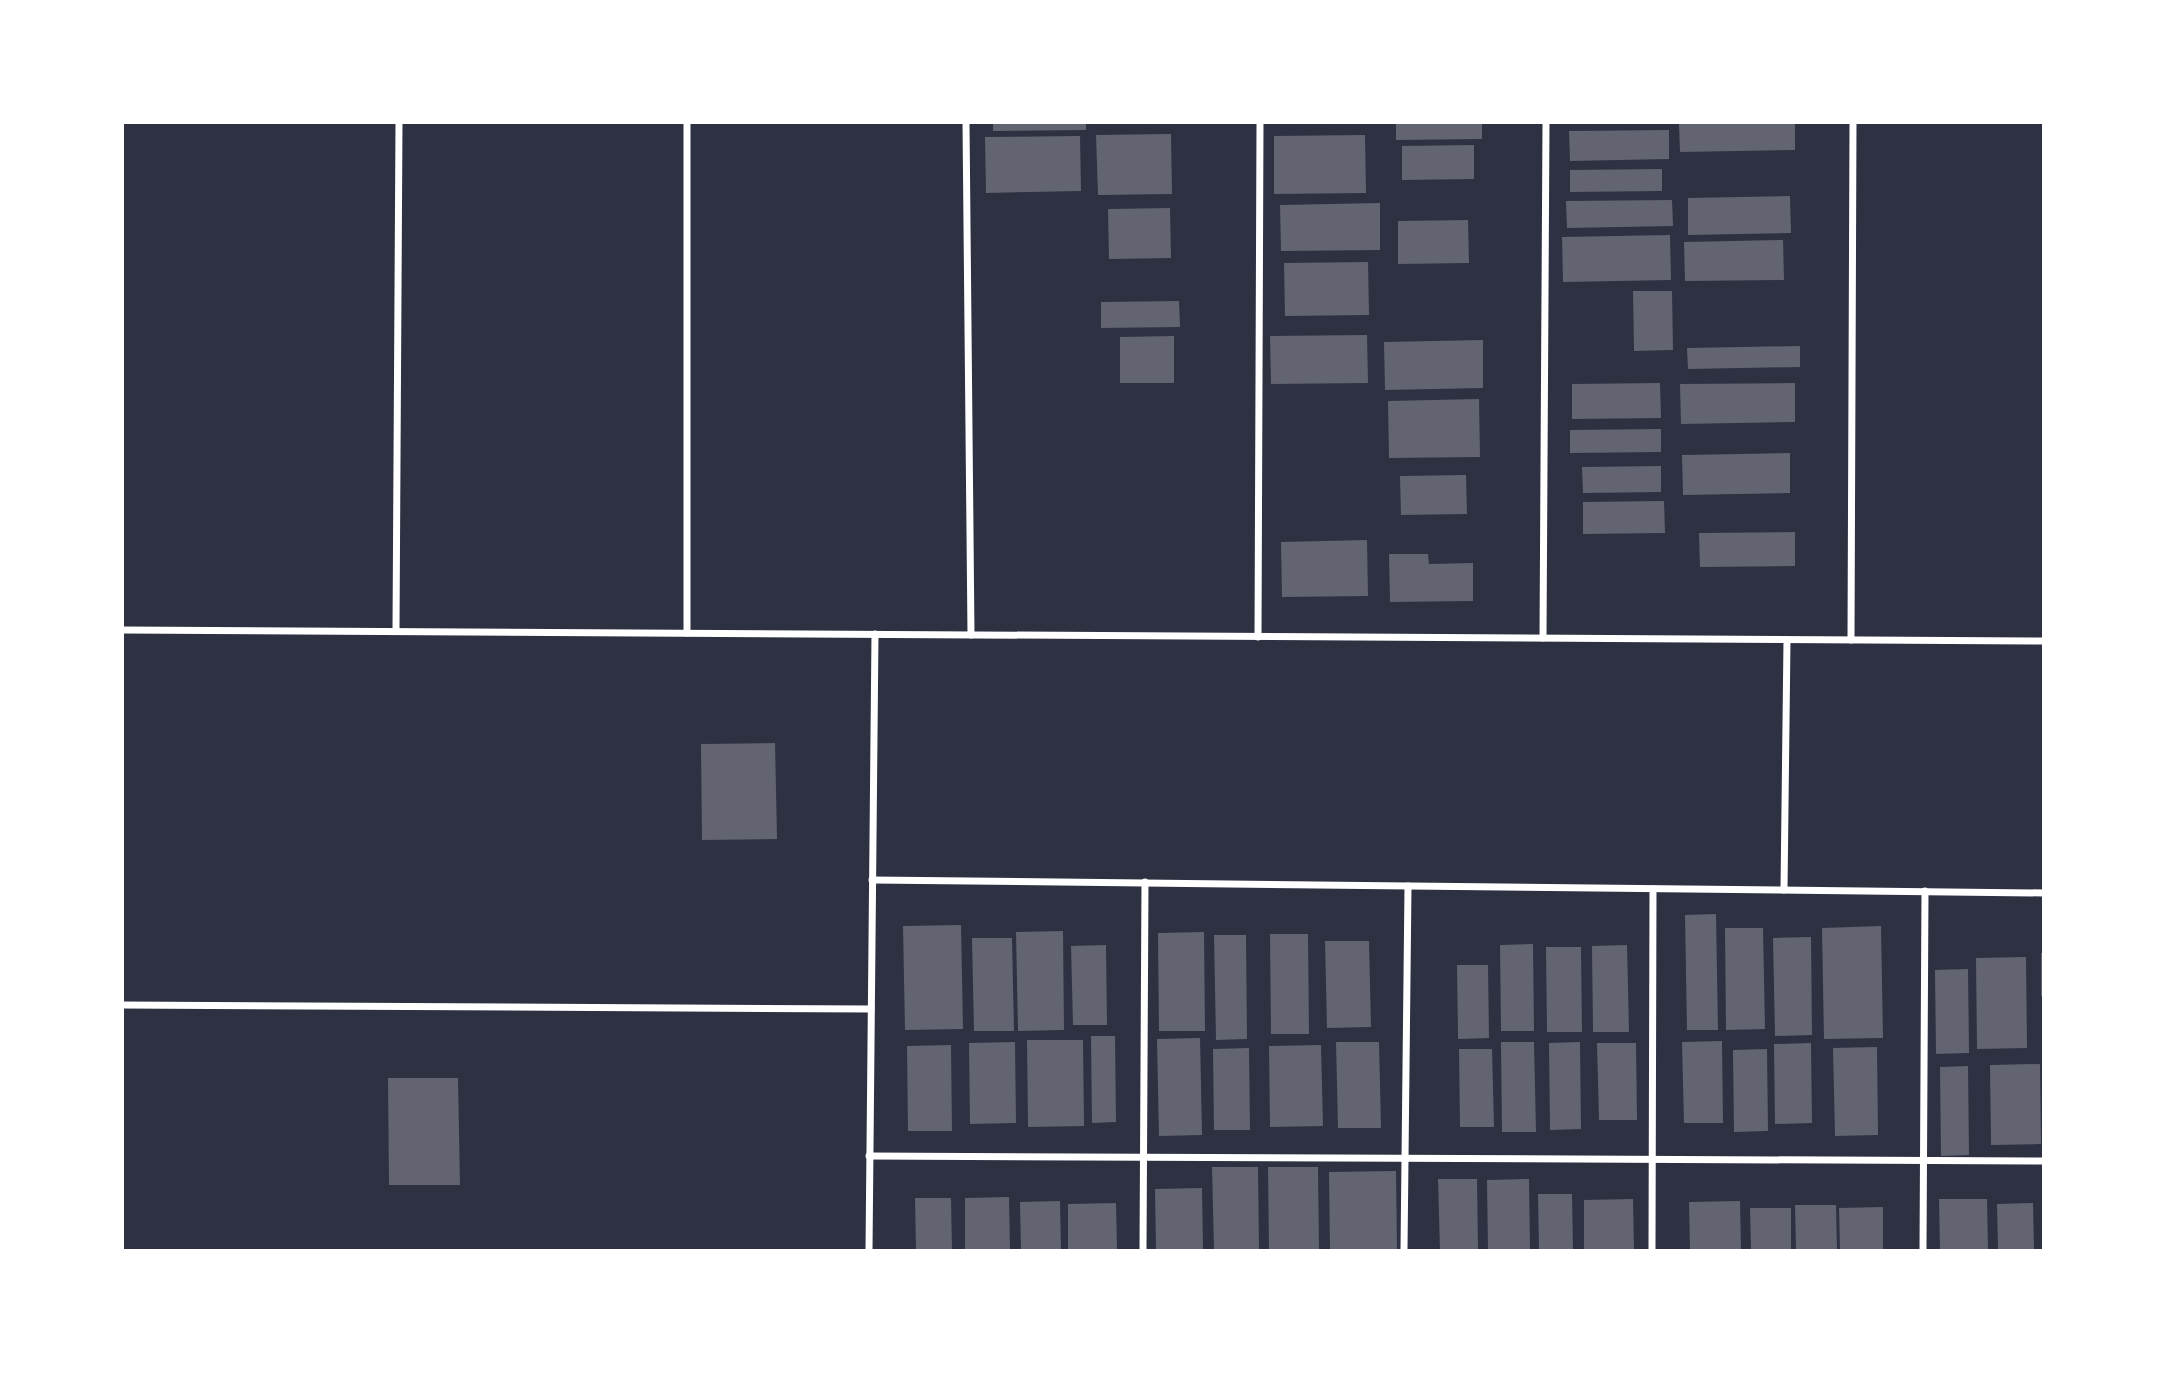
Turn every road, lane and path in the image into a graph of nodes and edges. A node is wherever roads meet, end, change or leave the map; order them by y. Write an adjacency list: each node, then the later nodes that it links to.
1 (399, 122): 8 (street)
2 (687, 122): 9 (street)
3 (965, 122): 11 (street)
4 (1260, 122): 12 (street)
5 (1546, 122): 13 (street)
6 (1853, 122): 15 (street)
7 (122, 630): 8 (street)
8 (396, 631): 9 (street)
9 (687, 633): 10 (street)
10 (875, 634): 11 (street); 17 (street)
11 (971, 635): 12 (street)
12 (1258, 637): 13 (street)
13 (1543, 638): 14 (street)
14 (1787, 640): 15 (street); 21 (street)
15 (1851, 640): 16 (street)
16 (2043, 642)
17 (872, 880): 18 (street); 25 (street)
18 (1145, 882): 19 (street); 27 (street)
19 (1408, 886): 20 (street); 28 (street)
20 (1653, 888): 21 (street); 29 (street)
21 (1784, 890): 22 (street)
22 (1926, 891): 23 (street); 30 (street)
23 (2043, 893)
24 (122, 1004): 25 (street)
25 (871, 1009): 26 (street)
26 (870, 1156): 27 (street); 32 (street)
27 (1143, 1157): 28 (street); 33 (street)
28 (1406, 1158): 29 (street); 34 (street)
29 (1653, 1160): 30 (street); 35 (street)
30 (1923, 1161): 31 (street); 36 (street)
31 (2043, 1161)
32 (869, 1251)
33 (1143, 1251)
34 (1404, 1251)
35 (1652, 1251)
36 (1923, 1251)

